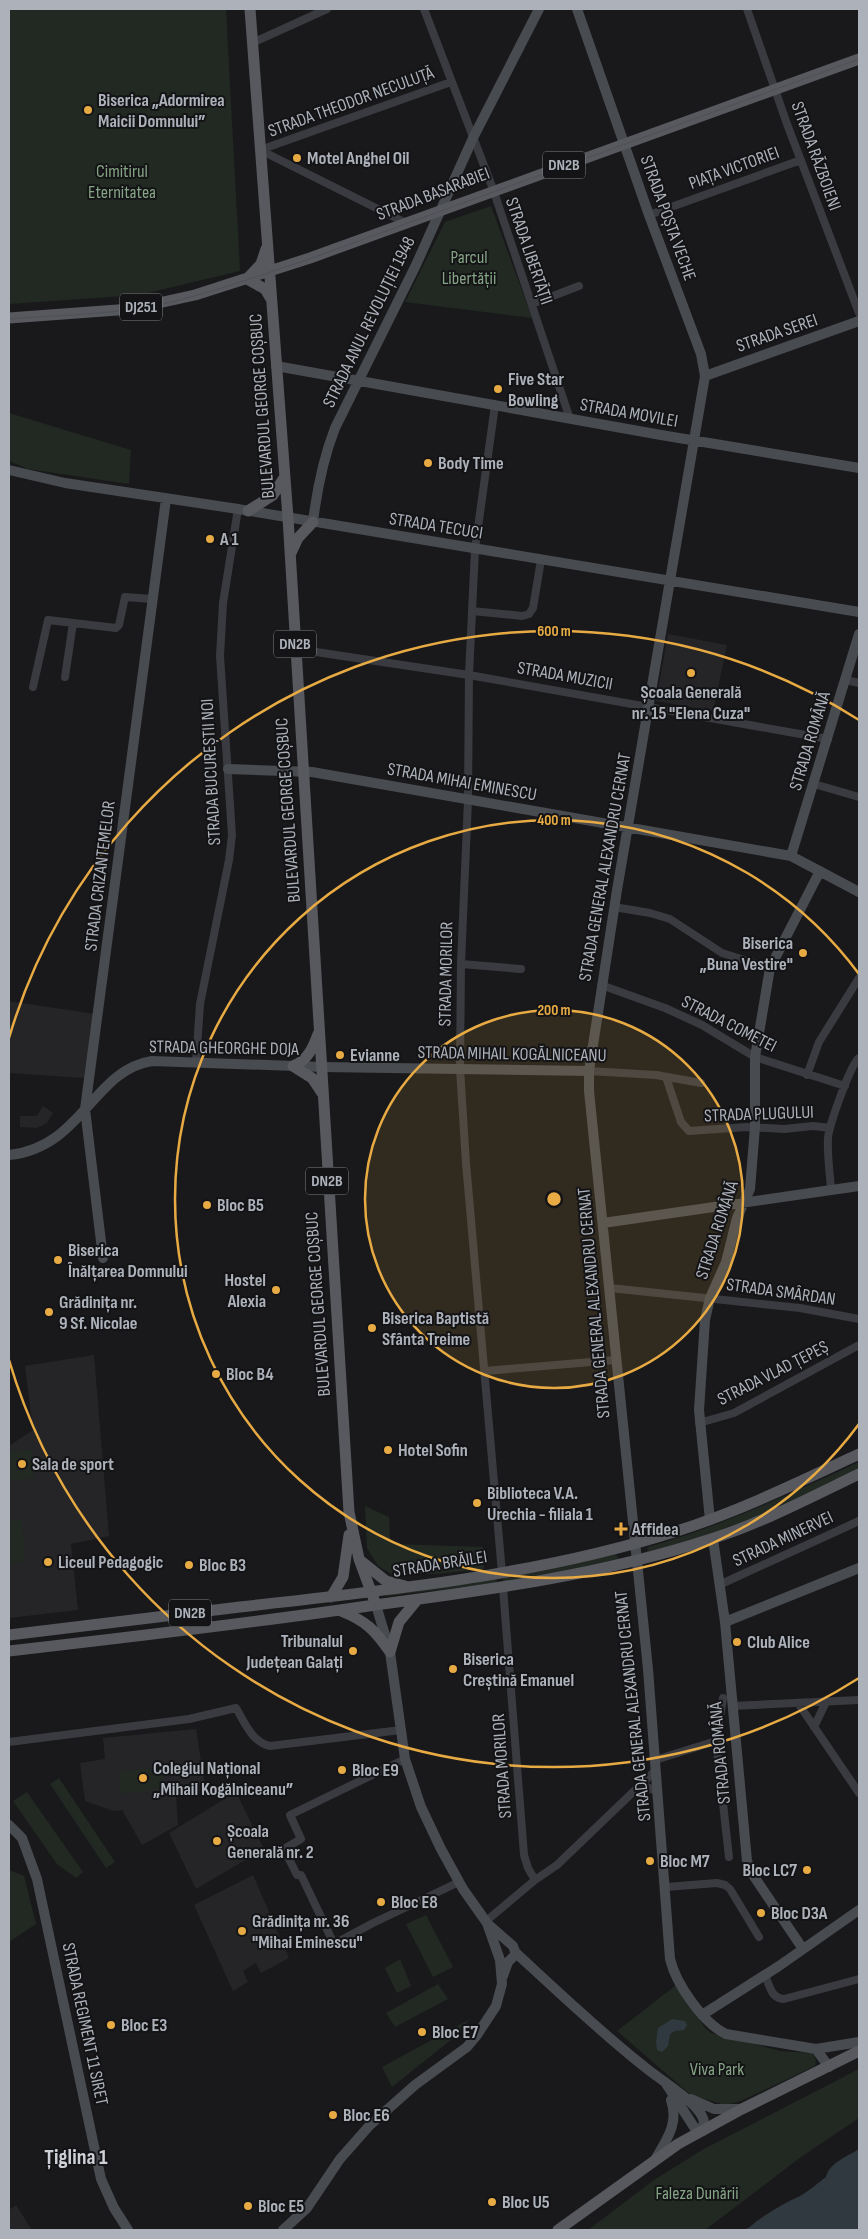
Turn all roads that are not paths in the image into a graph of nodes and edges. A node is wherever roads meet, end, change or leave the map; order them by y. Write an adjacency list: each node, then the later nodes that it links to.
1 (250, 9): 7 (main road, BULEVARDUL GEORGE COȘBUC)
2 (327, 9): 7 (street)
3 (424, 9): 9 (street, STRADA LIBERTĂȚII)
4 (539, 9): 11 (street, STRADA ANUL REVOLUȚIEI 1948)
5 (577, 9): 12 (street, STRADA POȘTA VECHE)
6 (747, 9): 10 (street, STRADA RĂZBOIENI)
7 (252, 43): 13 (main road, BULEVARDUL GEORGE COȘBUC)
8 (859, 59): 10 (main road, STRADA BASARABIEI / DN2B)
9 (451, 82): 11 (street, STRADA LIBERTĂȚII); 13 (street, STRADA THEODOR NECULUȚĂ)
10 (776, 89): 12 (main road, STRADA BASARABIEI / DN2B); 14 (street, STRADA RĂZBOIENI)
11 (473, 138): 15 (street, STRADA LIBERTĂȚII); 16 (street, STRADA ANUL REVOLUȚIEI 1948)
12 (624, 144): 15 (main road, STRADA BASARABIEI / DN2B); 17 (street, STRADA POȘTA VECHE)
13 (260, 150): 18 (street); 19 (main road, BULEVARDUL GEORGE COȘBUC)
14 (801, 160): 17 (street, PIAȚA VICTORIEI); 26 (street, STRADA RĂZBOIENI)
15 (493, 190): 16 (main road, STRADA BASARABIEI / DN2B); 25 (street, STRADA LIBERTĂȚII)
16 (441, 210): 18 (main road, STRADA BASARABIEI / DN2B); 31 (street, STRADA ANUL REVOLUȚIEI 1948)
17 (649, 215): 30 (street, STRADA POȘTA VECHE)
18 (406, 223): 20 (main road, STRADA BASARABIEI / DN2B)
19 (267, 245): 20 (main road); 21 (main road, BULEVARDUL GEORGE COȘBUC); 22 (main road)
20 (290, 265): 21 (main road, STRADA BASARABIEI / DN2B)
21 (270, 271): 22 (main road, STRADA BASARABIEI / DJ251); 24 (main road, BULEVARDUL GEORGE COȘBUC / DN2B)
22 (247, 279): 24 (main road); 27 (main road, STRADA BASARABIEI / DJ251)
23 (579, 286): 25 (street)
24 (272, 300): 29 (main road, BULEVARDUL GEORGE COȘBUC / DN2B)
25 (532, 304): 33 (street, STRADA LIBERTĂȚII)
26 (859, 313)
27 (9, 318)
28 (859, 321): 30 (street, STRADA SEREI)
29 (276, 366): 31 (street, STRADA MOVILEI); 37 (main road, BULEVARDUL GEORGE COȘBUC / DN2B)
30 (705, 376): 34 (street, STRADA POȘTA VECHE)
31 (357, 380): 32 (street, STRADA MOVILEI); 41 (street, STRADA ANUL REVOLUȚIEI 1948)
32 (495, 405): 33 (street, STRADA MOVILEI); 42 (street, STRADA MORILOR)
33 (570, 419): 34 (street, STRADA MOVILEI)
34 (695, 441): 35 (street, STRADA MOVILEI); 45 (street, STRADA GENERAL ALEXANDRU CERNAT)
35 (859, 468)
36 (9, 470): 38 (street, STRADA TECUCI)
37 (284, 478): 39 (main road); 40 (main road, BULEVARDUL GEORGE COȘBUC / DN2B)
38 (166, 498): 39 (street, STRADA TECUCI); 46 (street, STRADA CRIZANTEMELOR)
39 (243, 510): 40 (street, STRADA TECUCI); 59 (street, STRADA BUCUREȘTII NOI)
40 (288, 518): 41 (street, STRADA TECUCI); 43 (main road, BULEVARDUL GEORGE COȘBUC / DN2B)
41 (313, 522): 42 (street, STRADA TECUCI); 43 (main road)
42 (475, 549): 44 (street, STRADA TECUCI); 47 (street, STRADA MORILOR)
43 (290, 557): 51 (main road, BULEVARDUL GEORGE COȘBUC / DN2B)
44 (541, 560): 45 (street, STRADA TECUCI); 47 (street)
45 (671, 581): 48 (street, STRADA TECUCI); 57 (street, STRADA GENERAL ALEXANDRU CERNAT)
46 (152, 599): 49 (street); 87 (street, STRADA CRIZANTEMELOR)
47 (472, 611): 52 (street, STRADA MORILOR)
48 (859, 612)
49 (73, 623): 53 (street); 56 (street)
50 (859, 634): 54 (street, STRADA ROMÂNĂ)
51 (296, 649): 52 (street, STRADA MUZICII); 60 (main road, BULEVARDUL GEORGE COȘBUC / DN2B)
52 (469, 675): 57 (street, STRADA MUZICII); 63 (street, STRADA MORILOR)
53 (64, 677)
54 (846, 680): 55 (street); 58 (street, STRADA ROMÂNĂ)
55 (859, 683)
56 (33, 687)
57 (649, 706): 58 (street, STRADA MUZICII); 64 (street, STRADA GENERAL ALEXANDRU CERNAT)
58 (828, 739): 61 (street, STRADA ROMÂNĂ)
59 (228, 769): 60 (street, STRADA MIHAI EMINESCU); 77 (street, STRADA BUCUREȘTII NOI)
60 (304, 771): 63 (street, STRADA MIHAI EMINESCU); 74 (main road, BULEVARDUL GEORGE COȘBUC / DN2B)
61 (814, 784): 62 (street); 65 (street, STRADA ROMÂNĂ)
62 (859, 797)
63 (468, 800): 64 (street, STRADA MIHAI EMINESCU); 69 (street, STRADA MORILOR)
64 (628, 827): 65 (street, STRADA MIHAI EMINESCU); 68 (street, STRADA GENERAL ALEXANDRU CERNAT)
65 (791, 856): 66 (street, STRADA MIHAI EMINESCU)
66 (820, 871): 67 (street, STRADA MIHAI EMINESCU); 70 (street, STRADA ROMÂNĂ)
67 (859, 892)
68 (614, 907): 70 (street); 73 (street, STRADA GENERAL ALEXANDRU CERNAT)
69 (461, 964): 71 (street); 80 (street, STRADA MORILOR)
70 (770, 968): 75 (street, STRADA ROMÂNĂ)
71 (521, 969)
72 (859, 978): 82 (street)
73 (601, 985): 75 (street, STRADA COMETEI); 81 (street, STRADA GENERAL ALEXANDRU CERNAT)
74 (319, 1031): 78 (main road); 79 (main road, BULEVARDUL GEORGE COȘBUC / DN2B)
75 (755, 1057): 82 (street, STRADA COMETEI); 88 (street, STRADA ROMÂNĂ)
76 (859, 1058): 85 (street)
77 (196, 1062): 78 (street, STRADA GHEORGHE DOJA); 87 (street, STRADA GHEORGHE DOJA)
78 (292, 1066): 79 (street, STRADA GHEORGHE DOJA); 86 (main road)
79 (322, 1067): 80 (street, STRADA MIHAIL KOGĂLNICEANU); 86 (main road, BULEVARDUL GEORGE COȘBUC / DN2B)
80 (460, 1069): 81 (street, STRADA MIHAIL KOGĂLNICEANU); 101 (street, STRADA MORILOR)
81 (589, 1071): 83 (street, STRADA MIHAIL KOGĂLNICEANU); 94 (street, STRADA GENERAL ALEXANDRU CERNAT)
82 (807, 1075): 85 (street, STRADA COMETEI)
83 (666, 1077): 84 (street, STRADA MIHAIL KOGĂLNICEANU); 88 (street, STRADA PLUGULUI)
84 (701, 1083)
85 (845, 1086): 89 (street)
86 (322, 1094): 106 (main road, BULEVARDUL GEORGE COȘBUC / DN2B)
87 (85, 1109): 90 (street, STRADA GHEORGHE DOJA); 95 (street, STRADA CRIZANTEMELOR)
88 (755, 1127): 89 (street, STRADA PLUGULUI); 93 (street, STRADA ROMÂNĂ)
89 (830, 1128): 92 (street)
90 (9, 1155)
91 (859, 1186): 92 (street)
92 (831, 1190): 93 (street)
93 (742, 1202): 94 (street); 97 (street, STRADA ROMÂNĂ)
94 (603, 1223): 96 (street, STRADA GENERAL ALEXANDRU CERNAT)
95 (103, 1258)
96 (610, 1288): 97 (street, STRADA SMÂRDAN); 100 (street, STRADA GENERAL ALEXANDRU CERNAT)
97 (710, 1298): 98 (street, STRADA SMÂRDAN); 102 (street, STRADA ROMÂNĂ)
98 (859, 1319)
99 (859, 1344): 102 (street, STRADA VLAD ȚEPEȘ)
100 (615, 1360): 101 (street); 109 (street, STRADA GENERAL ALEXANDRU CERNAT)
101 (485, 1371): 113 (street, STRADA MORILOR)
102 (699, 1423): 105 (street, STRADA ROMÂNĂ)
103 (859, 1454): 105 (main road, STRADA BRĂILEI)
104 (859, 1474): 108 (main road, STRADA BRĂILEI)
105 (710, 1520): 109 (main road, STRADA BRĂILEI)
106 (350, 1521): 110 (main road, BULEVARDUL GEORGE COȘBUC / DN2B); 118 (main road, DN2B)
107 (859, 1521): 114 (street, STRADA MINERVEI)
108 (713, 1539): 111 (main road, STRADA BRĂILEI); 114 (street, STRADA ROMÂNĂ)
109 (634, 1544): 111 (street, STRADA GENERAL ALEXANDRU CERNAT); 113 (main road, STRADA BRĂILEI)
110 (359, 1559): 115 (main road); 117 (main road, BULEVARDUL GEORGE COȘBUC / DN2B)
111 (635, 1560): 116 (main road, STRADA BRĂILEI); 136 (street, STRADA GENERAL ALEXANDRU CERNAT)
112 (859, 1568): 122 (street)
113 (502, 1572): 115 (main road, STRADA BRĂILEI)
114 (720, 1584): 122 (street, STRADA ROMÂNĂ)
115 (414, 1587): 117 (main road, STRADA BRĂILEI)
116 (503, 1588): 119 (main road, STRADA BRĂILEI); 142 (street, STRADA MORILOR)
117 (370, 1592): 118 (main road, STRADA BRĂILEI / DN2B); 120 (main road, BULEVARDUL GEORGE COȘBUC / DN2B)
118 (331, 1597): 123 (main road, STRADA BRĂILEI / DN2B)
119 (417, 1600): 120 (main road, STRADA BRĂILEI); 125 (main road)
120 (376, 1605): 121 (main road, STRADA BRĂILEI / DN2B); 125 (street)
121 (341, 1610): 124 (main road, STRADA BRĂILEI / DN2B); 125 (main road)
122 (725, 1622): 130 (street, STRADA ROMÂNĂ)
123 (9, 1635)
124 (9, 1651)
125 (390, 1652): 132 (street)
126 (723, 1698): 133 (street, STRADA ROMÂNĂ)
127 (859, 1700): 128 (street)
128 (826, 1702): 129 (street); 131 (street)
129 (798, 1703): 130 (street); 131 (street)
130 (732, 1706): 148 (street, STRADA ROMÂNĂ)
131 (814, 1727): 139 (street)
132 (401, 1730): 134 (street); 135 (street)
133 (716, 1741): 136 (street); 141 (street, STRADA ROMÂNĂ)
134 (9, 1742)
135 (405, 1759): 143 (street); 143 (street)
136 (656, 1765): 137 (street); 138 (street, STRADA GENERAL ALEXANDRU CERNAT)
137 (640, 1784): 138 (street); 142 (street)
138 (658, 1792): 144 (street, STRADA GENERAL ALEXANDRU CERNAT)
139 (859, 1793)
140 (9, 1825): 161 (street, STRADA REGIMENT 11 SIRET)
141 (729, 1857)
142 (535, 1880): 146 (street)
143 (459, 1882): 146 (street)
144 (666, 1887): 147 (street); 152 (street, STRADA GENERAL ALEXANDRU CERNAT)
145 (859, 1910): 148 (street)
146 (487, 1922): 149 (street)
147 (759, 1937)
148 (804, 1949): 150 (street)
149 (506, 1953): 157 (street); 162 (street)
150 (765, 1975): 151 (street); 152 (street)
151 (859, 1979)
152 (702, 2015): 154 (street, STRADA GENERAL ALEXANDRU CERNAT)
153 (859, 2042): 154 (street, STRADA GENERAL ALEXANDRU CERNAT)
154 (816, 2049): 156 (street)
155 (859, 2051): 156 (main road)
156 (829, 2067): 158 (main road)
157 (665, 2082): 158 (street); 159 (street); 160 (street)
158 (742, 2109): 159 (main road)
159 (703, 2131): 160 (main road)
160 (656, 2158): 163 (main road)
161 (128, 2230)
162 (283, 2230)
163 (558, 2230)

